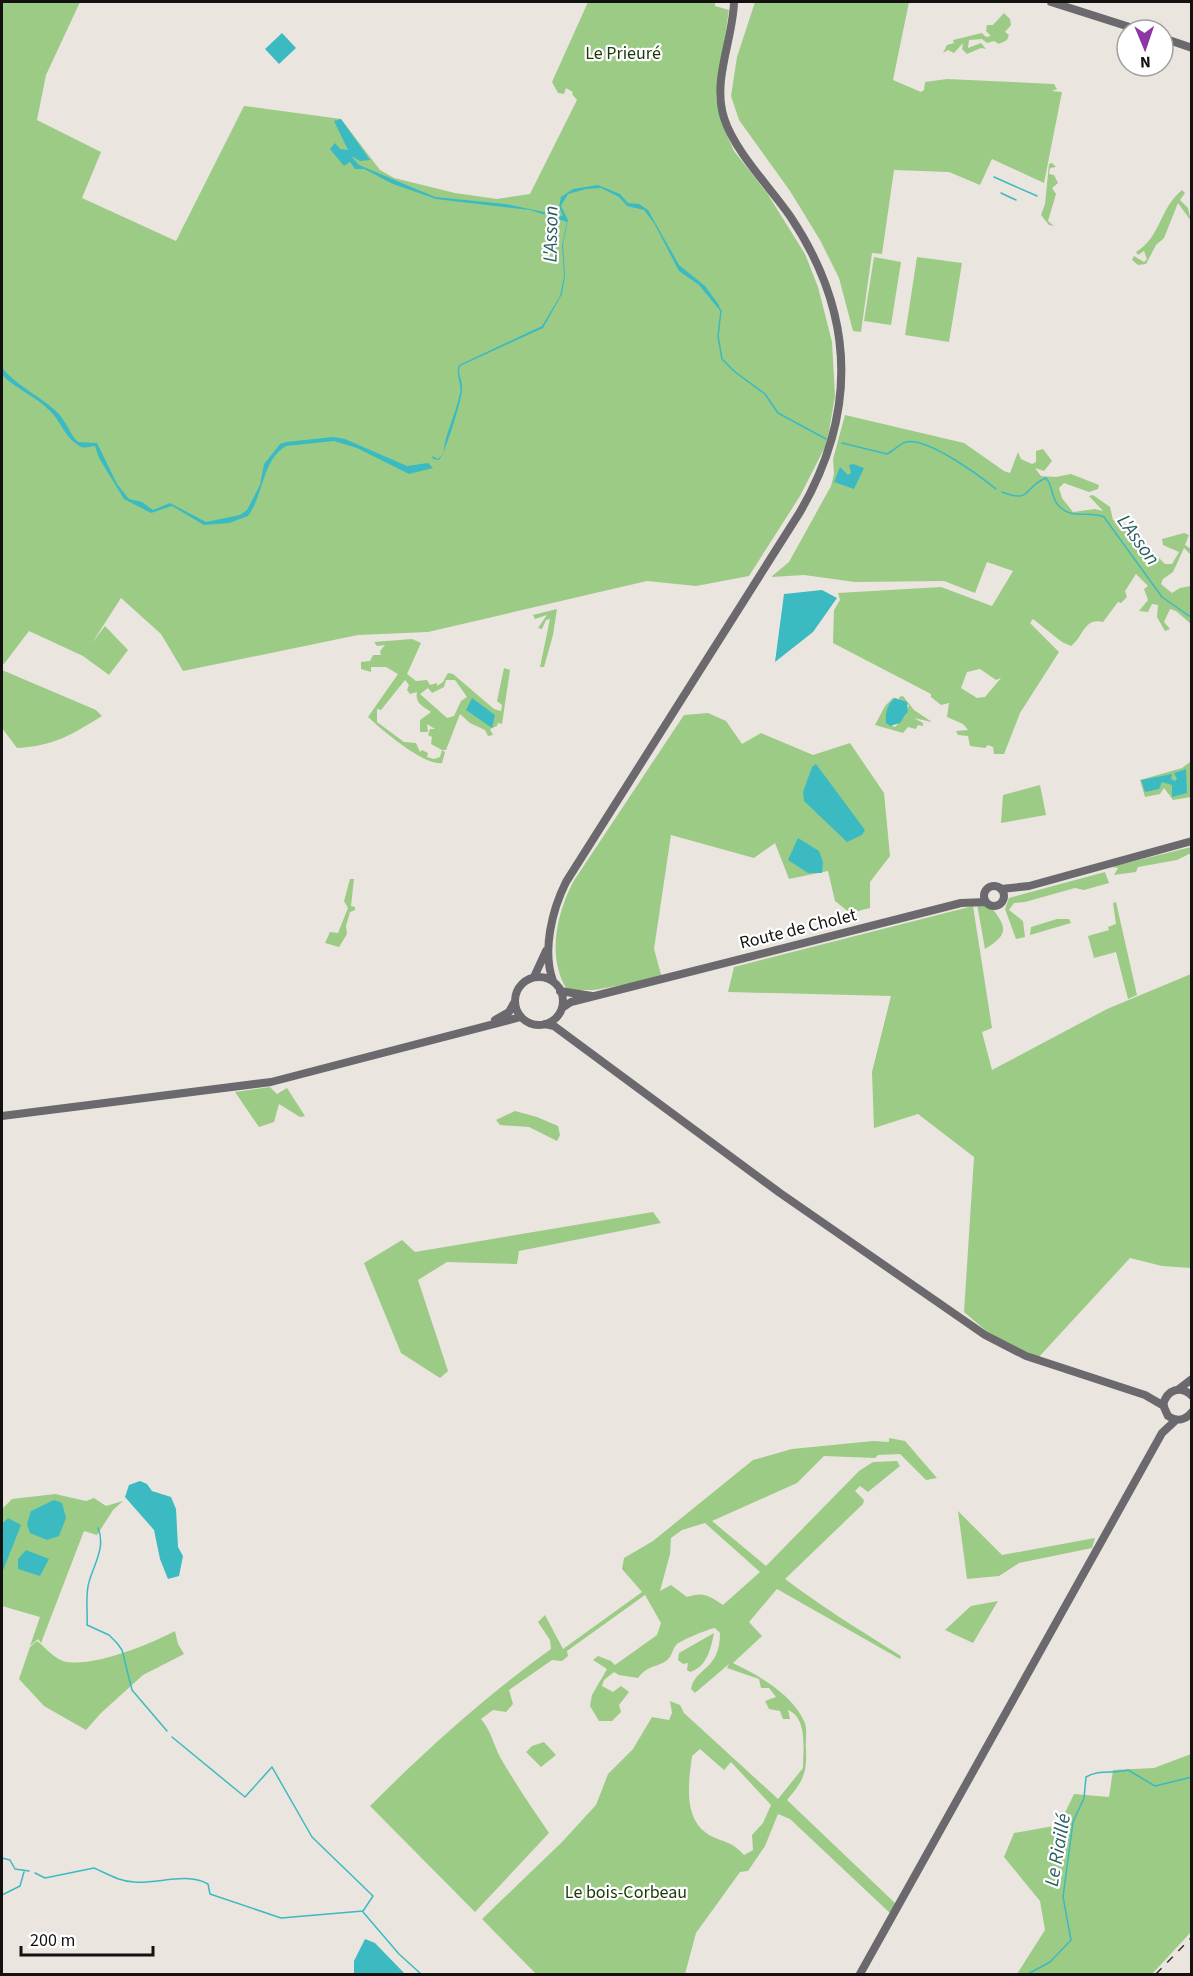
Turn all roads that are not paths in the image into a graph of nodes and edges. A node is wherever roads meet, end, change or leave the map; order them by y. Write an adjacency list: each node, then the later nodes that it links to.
1 (734, 2): 4 (main road)
2 (740, 2): 4 (main road)
3 (1051, 2): 5 (main road)
4 (734, 15): 11 (main road)
5 (1115, 23)
6 (1175, 42): 7 (main road)
7 (1191, 48)
8 (1188, 843): 9 (main road)
9 (1003, 893): 10 (main road); 10 (main road)
10 (985, 897): 15 (main road, Route de Cholet)
11 (550, 942): 12 (main road); 13 (main road)
12 (534, 977): 13 (main road); 16 (main road)
13 (553, 981): 14 (main road)
14 (560, 991): 15 (main road); 17 (main road)
15 (608, 994): 17 (main road)
16 (514, 1003): 19 (main road); 21 (main road)
17 (562, 1008): 18 (main road)
18 (557, 1016): 20 (main road); 22 (main road)
19 (521, 1017): 20 (main road); 21 (main road)
20 (545, 1024): 22 (main road)
21 (480, 1028): 23 (main road)
22 (569, 1037): 28 (main road)
23 (2, 1116)
24 (1191, 1379): 25 (main road)
25 (1179, 1389): 26 (main road); 27 (main road)
26 (1191, 1392)
27 (1168, 1394): 28 (main road); 29 (main road)
28 (1145, 1395): 29 (main road)
29 (1165, 1409): 31 (main road); 32 (main road)
30 (1190, 1415): 31 (main road)
31 (1176, 1420): 32 (main road)
32 (1162, 1433): 33 (main road)
33 (860, 1974)

